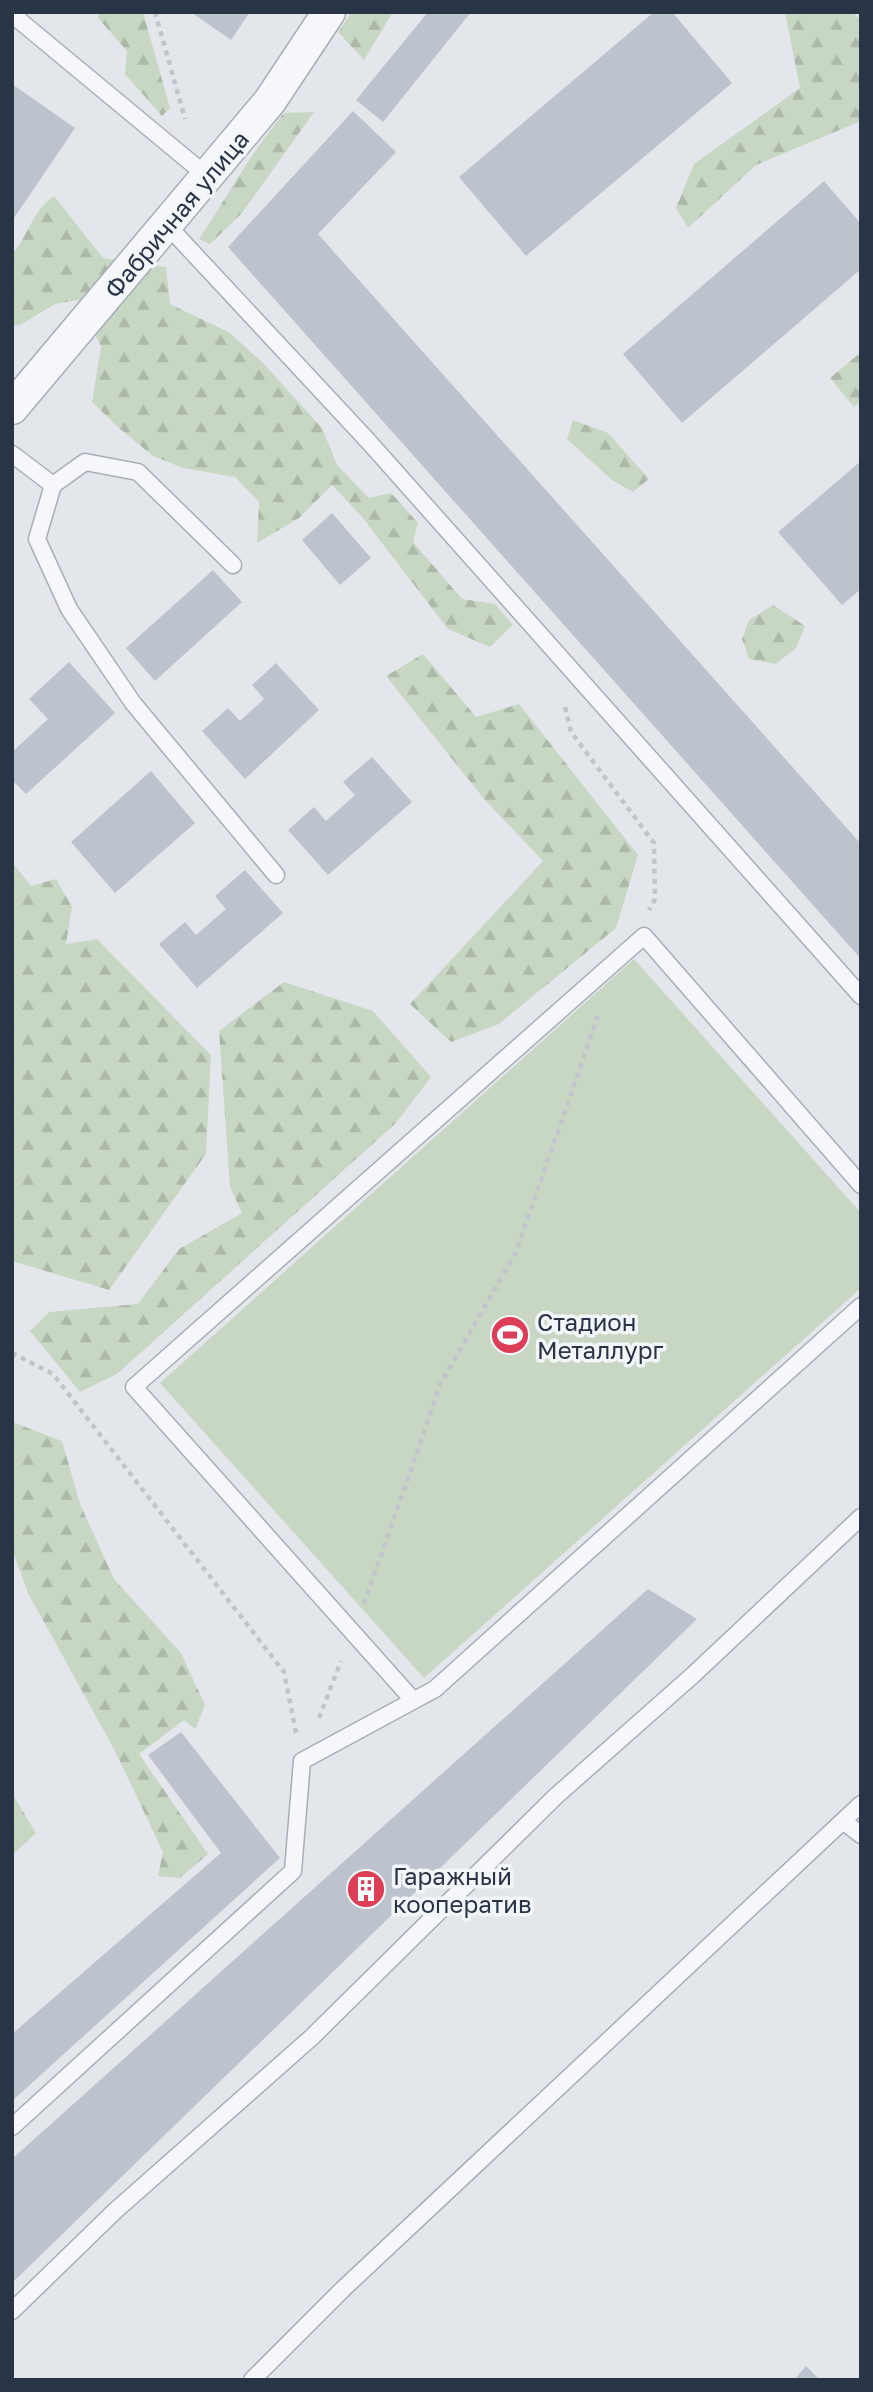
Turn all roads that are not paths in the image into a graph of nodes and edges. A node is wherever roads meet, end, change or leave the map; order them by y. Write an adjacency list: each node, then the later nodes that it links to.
1 (15, 12): 3 (lane)
2 (329, 12): 3 (street, Фабричная улица)
3 (207, 176): 4 (street, Фабричная улица)
4 (167, 225): 5 (street, Фабричная улица); 10 (lane)
5 (12, 408)
6 (12, 454): 7 (lane)
7 (53, 485): 8 (lane); 9 (lane)
8 (233, 565)
9 (276, 875)
10 (861, 996)
11 (861, 1185): 14 (lane)
12 (861, 1306): 14 (lane)
13 (861, 1517): 19 (lane)
14 (413, 1700): 18 (lane)
15 (861, 1804): 16 (lane)
16 (843, 1821): 17 (lane); 20 (lane)
17 (861, 1835)
18 (12, 2127)
19 (12, 2311)
20 (251, 2380)

